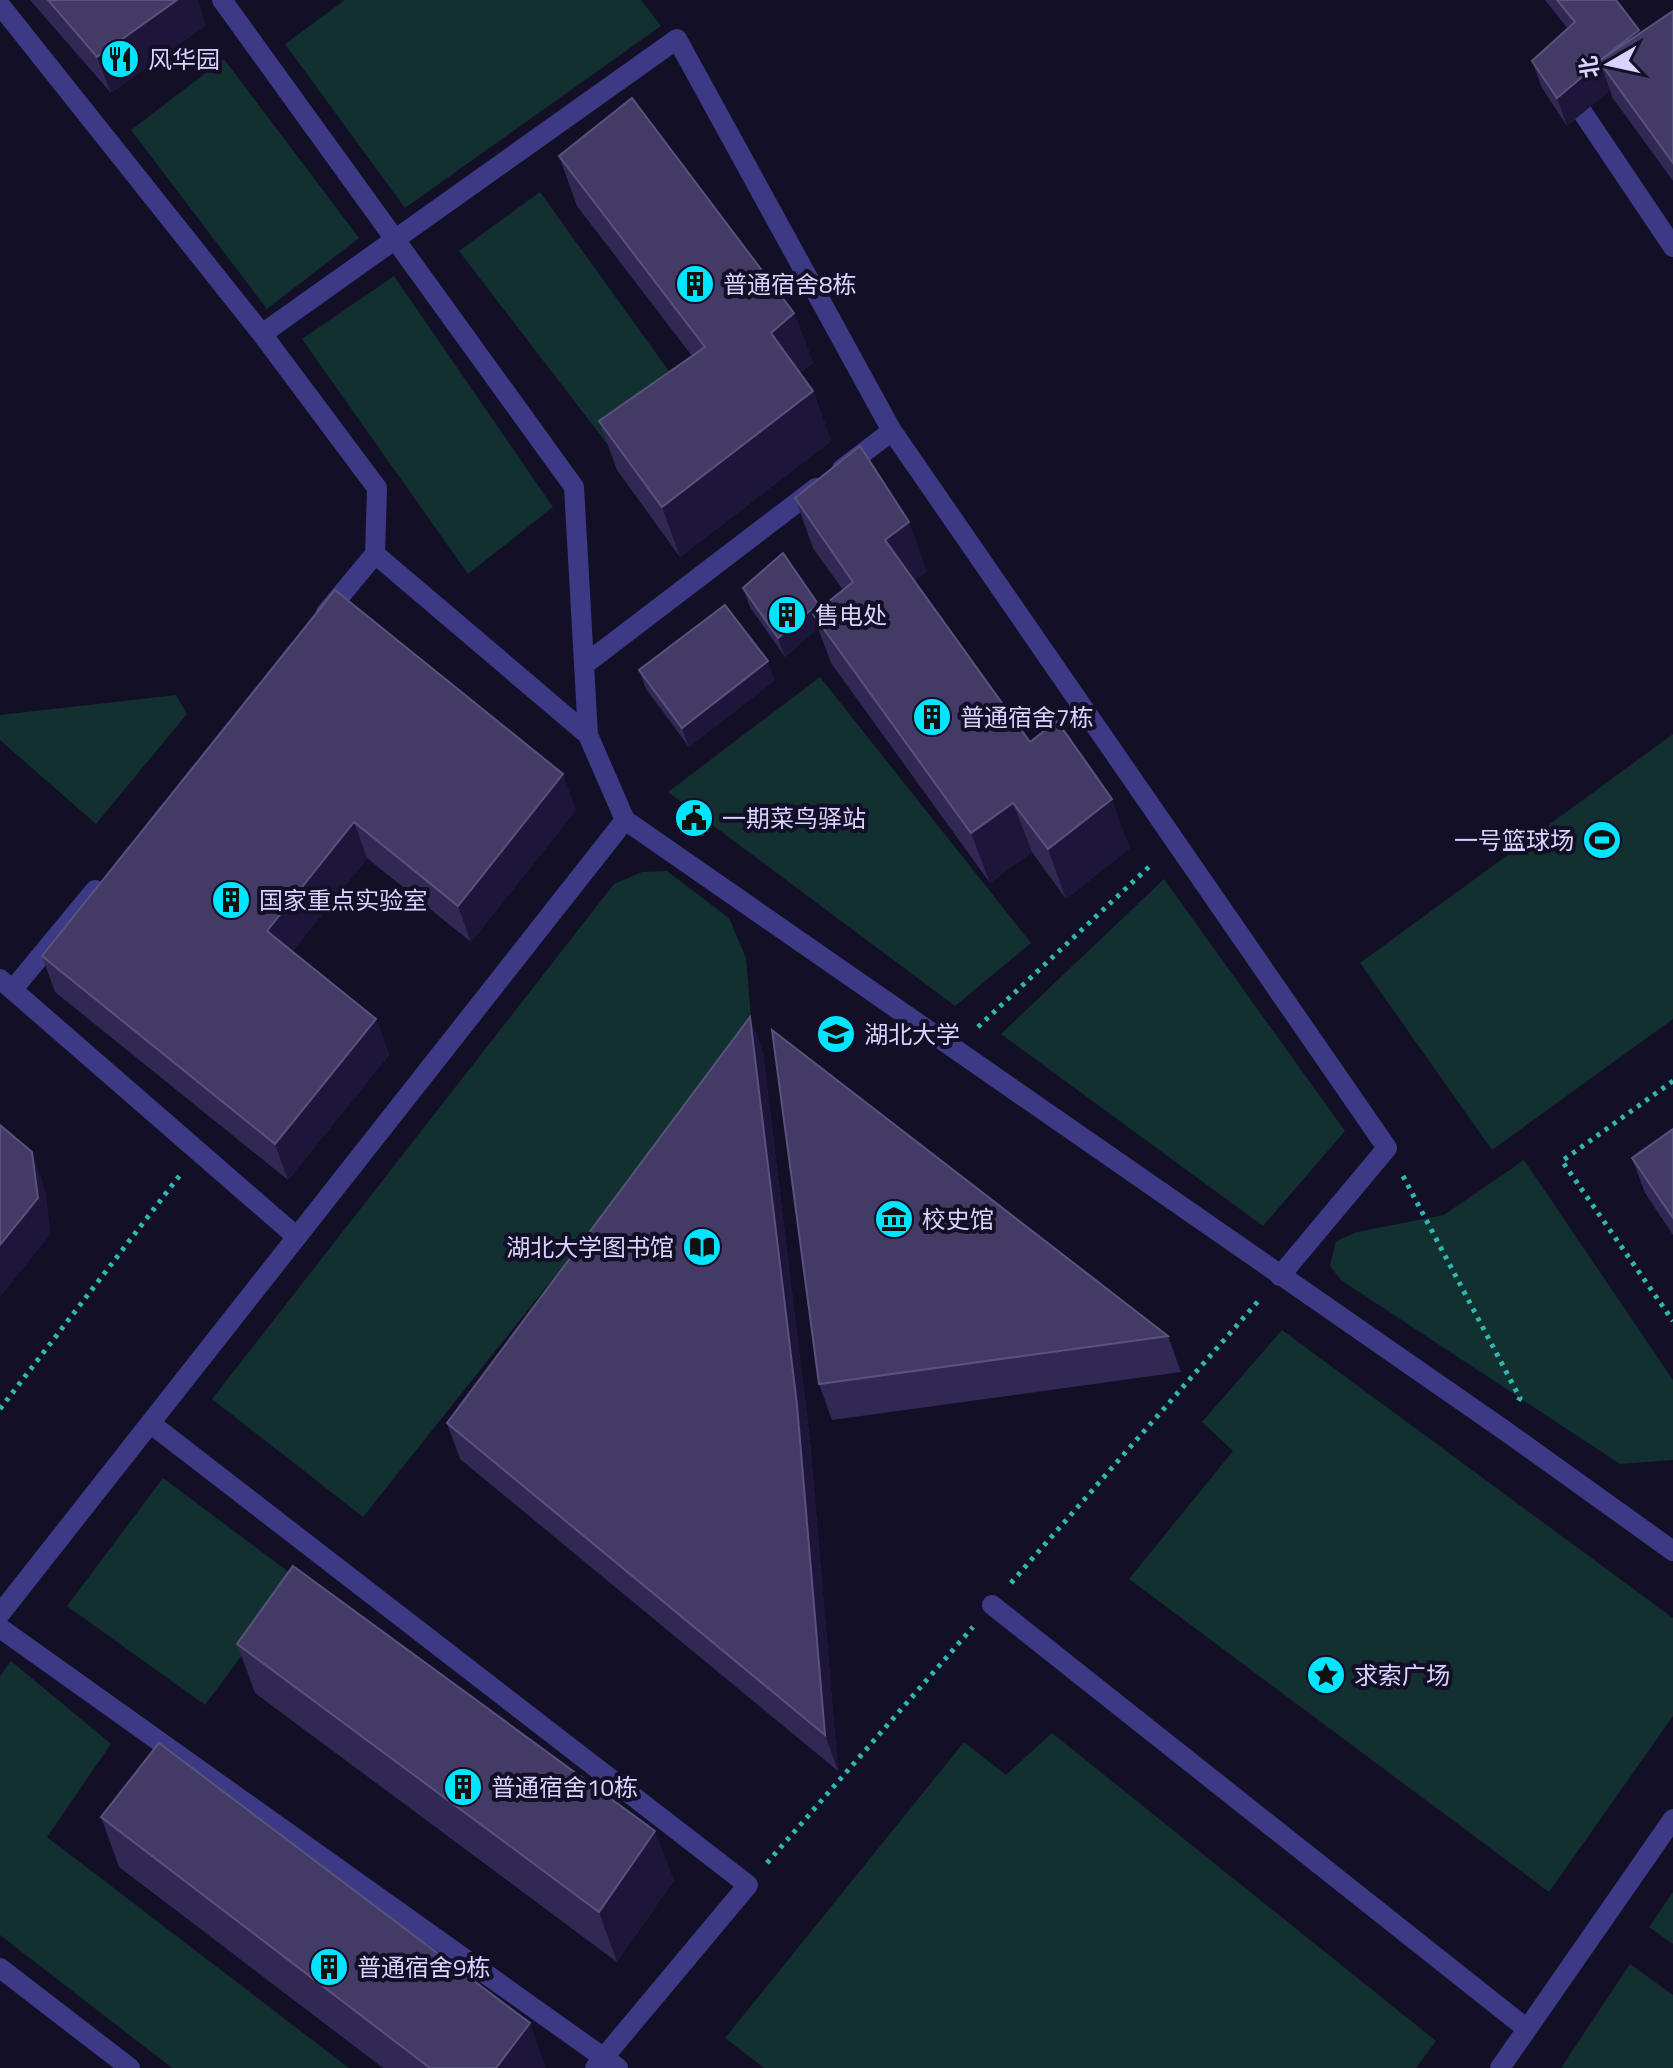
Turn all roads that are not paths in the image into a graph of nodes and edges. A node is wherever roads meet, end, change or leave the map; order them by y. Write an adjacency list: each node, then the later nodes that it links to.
1 (222, 0): 4 (street)
2 (0, 5): 6 (street)
3 (1583, 113): 5 (street)
4 (394, 239): 6 (street); 7 (street); 10 (street)
5 (1673, 247)
6 (262, 334): 8 (street)
7 (892, 431): 10 (street); 16 (street)
8 (375, 554): 9 (street); 11 (street)
9 (315, 626)
10 (584, 665): 11 (street)
11 (588, 735): 12 (street)
12 (625, 820): 15 (street); 16 (street)
13 (104, 880): 14 (street)
14 (7, 984): 15 (street)
15 (297, 1237): 17 (street)
16 (1280, 1276): 18 (street)
17 (150, 1423): 20 (street); 25 (street)
18 (1669, 1543)
19 (992, 1605): 24 (street)
20 (0, 1614)
21 (0, 1628): 25 (street)
22 (1673, 1819): 24 (street)
23 (0, 1968): 26 (street)
24 (1527, 2029): 27 (street)
25 (606, 2064)
26 (130, 2068)
27 (1500, 2068)

